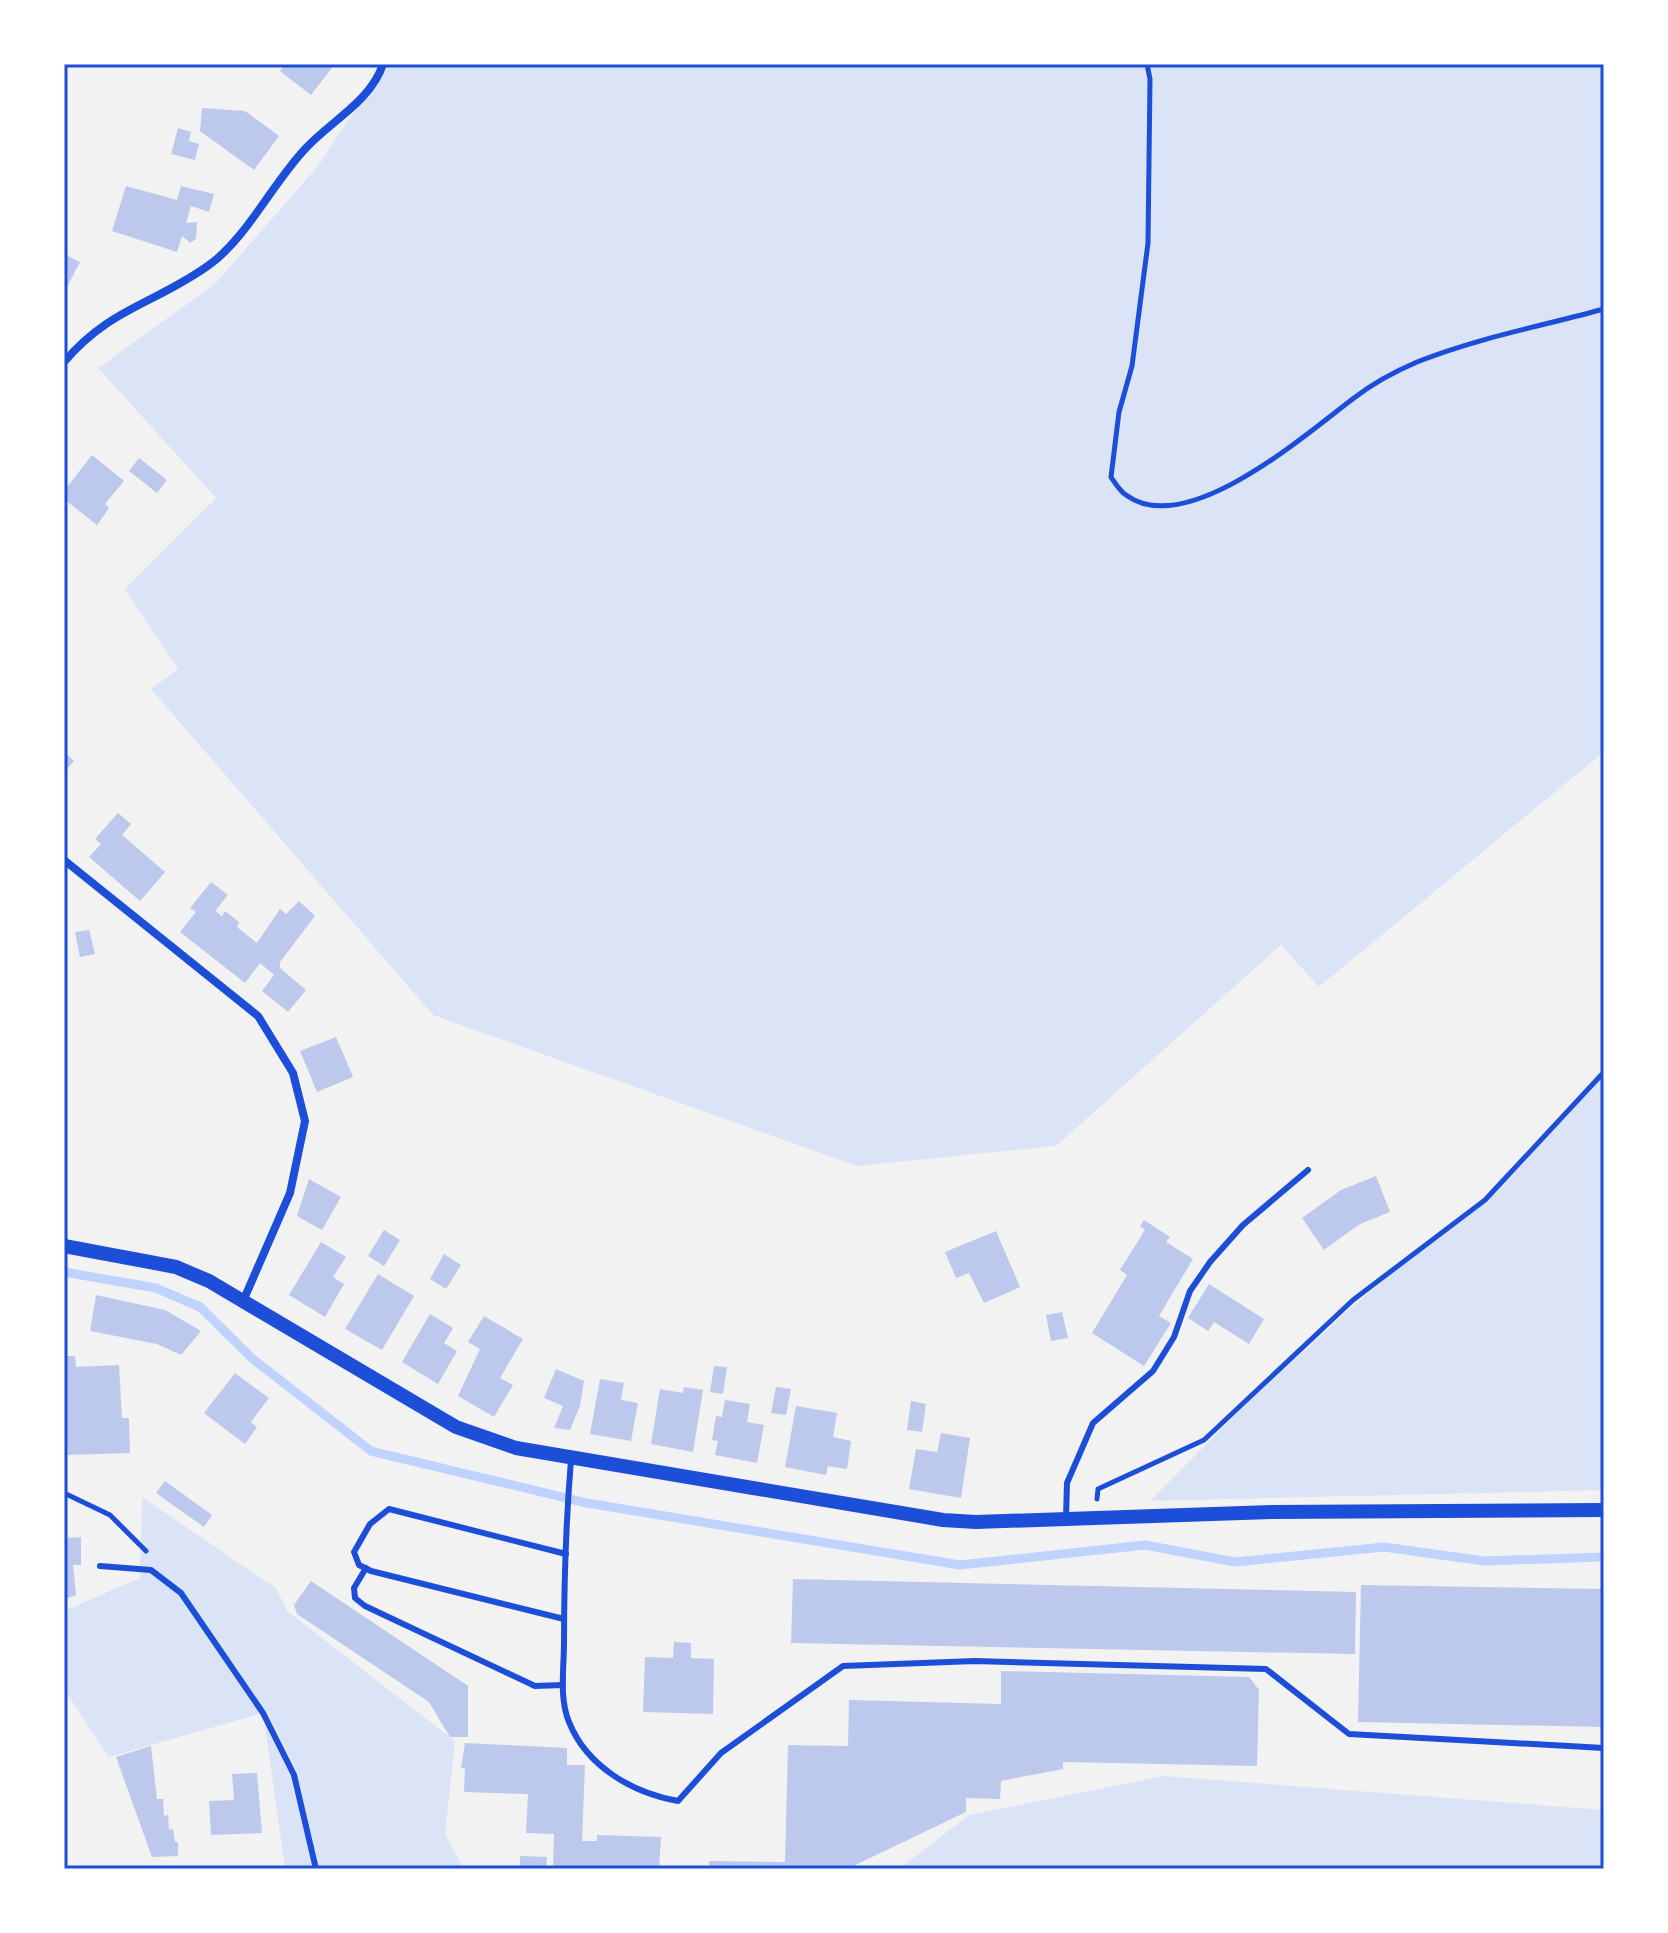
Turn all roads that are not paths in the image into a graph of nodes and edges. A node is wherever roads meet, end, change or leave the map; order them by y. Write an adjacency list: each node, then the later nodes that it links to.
1 (383, 64): 2 (street)
2 (64, 362)
3 (64, 860): 6 (street)
4 (1308, 1170): 9 (lane)
5 (64, 1246): 6 (street)
6 (244, 1299): 7 (street)
7 (571, 1456): 9 (street); 10 (lane)
8 (1604, 1510): 9 (street)
9 (1066, 1518)
10 (566, 1554): 12 (lane); 13 (lane)
11 (100, 1566): 16 (lane)
12 (366, 1568): 13 (lane); 14 (lane)
13 (564, 1619): 14 (lane)
14 (563, 1685): 15 (lane)
15 (1604, 1748)
16 (316, 1869)

